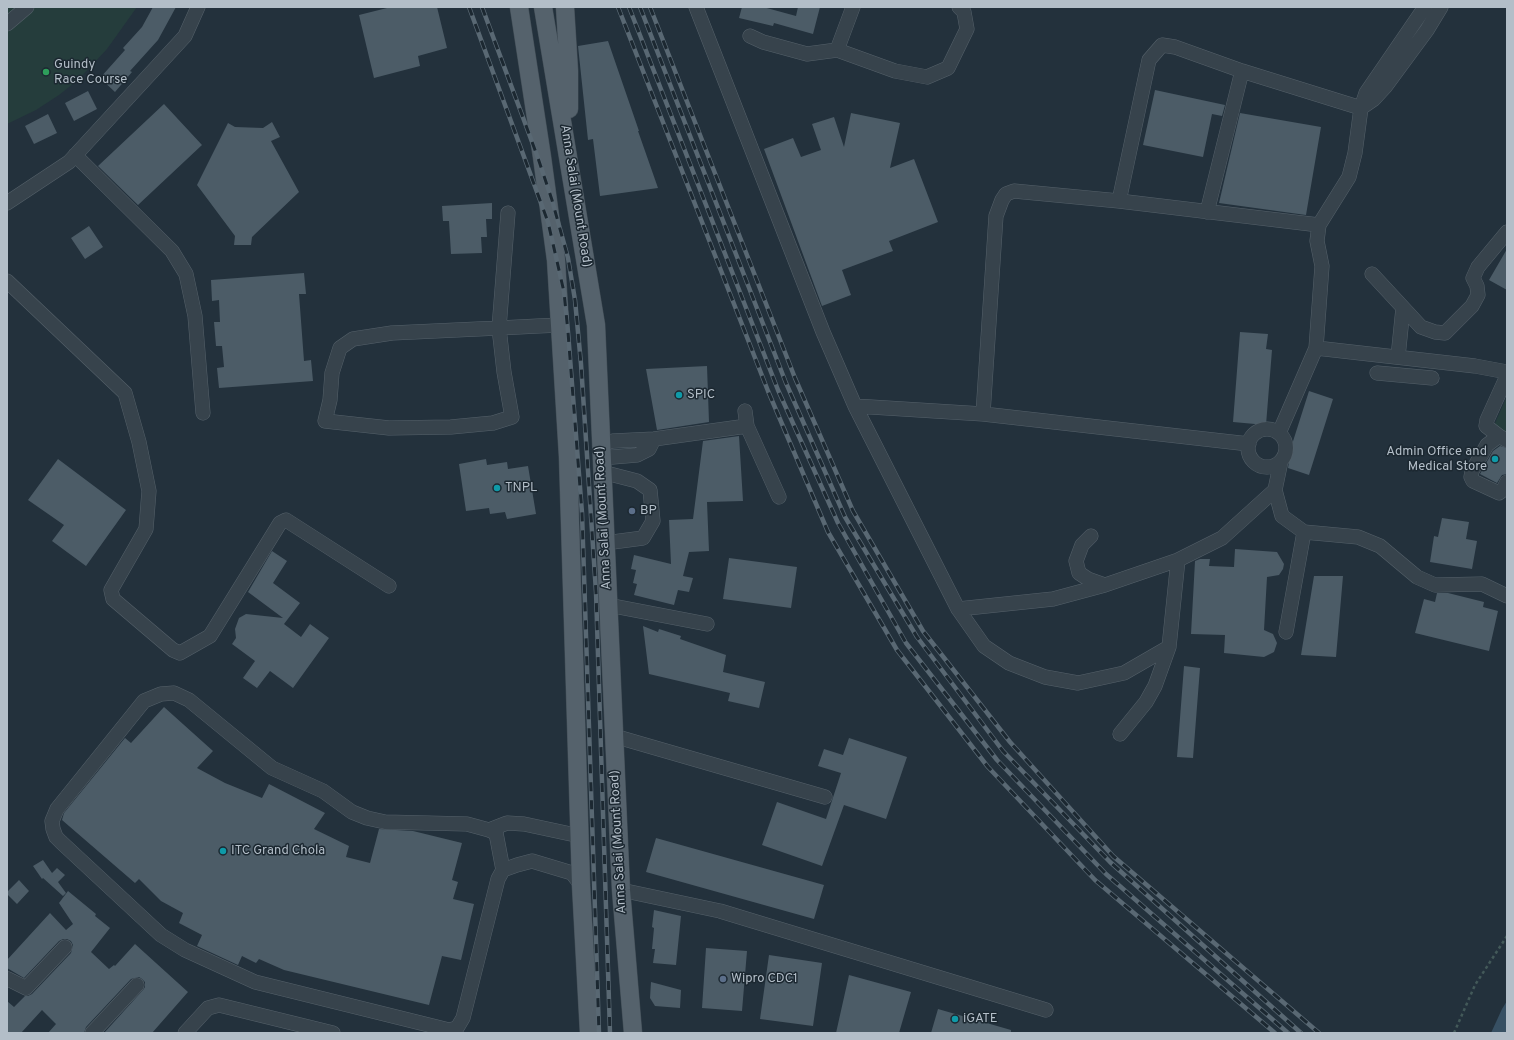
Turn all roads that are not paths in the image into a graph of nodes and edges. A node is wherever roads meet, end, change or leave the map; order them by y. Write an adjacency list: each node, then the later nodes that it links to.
1 (27, 7): 11 (street)
2 (198, 7): 16 (street)
3 (519, 7): 27 (main road, Anna Salai (Mount Road))
4 (543, 7): 17 (main road, Anna Salai (Mount Road))
5 (565, 7): 17 (main road)
6 (696, 7): 37 (street)
7 (853, 7): 13 (street)
8 (959, 7): 13 (street)
9 (1425, 7): 15 (street)
10 (1441, 7): 15 (street)
11 (7, 24)
12 (750, 36): 13 (street)
13 (837, 50)
14 (1242, 70): 15 (street); 18 (street); 20 (street)
15 (1361, 108): 22 (street)
16 (75, 155): 19 (street); 39 (street)
17 (569, 162): 45 (main road, Anna Salai (Mount Road))
18 (1119, 201): 20 (street); 40 (street)
19 (7, 203)
20 (1207, 212): 22 (street)
21 (508, 213): 28 (street)
22 (1319, 225): 29 (street)
23 (1507, 232): 26 (street)
24 (1372, 274): 26 (street)
25 (7, 281): 55 (street)
26 (1403, 308): 30 (street)
27 (560, 325): 28 (street); 66 (main road, Anna Salai (Mount Road))
28 (499, 328): 28 (street)
29 (1316, 348): 30 (street); 42 (street)
30 (1398, 357): 31 (street)
31 (1414, 359): 32 (street); 34 (street)
32 (1507, 372)
33 (1377, 373): 34 (street)
34 (1412, 376): 36 (street)
35 (1507, 376): 43 (street)
36 (1432, 378)
37 (854, 406): 40 (street); 58 (street)
38 (745, 411): 41 (street)
39 (203, 413)
40 (983, 414): 44 (street)
41 (747, 426): 45 (street); 49 (street)
42 (1279, 433): 44 (street); 46 (street)
43 (1503, 439): 47 (street)
44 (1249, 444): 46 (street)
45 (601, 458): 52 (main road, Anna Salai (Mount Road)); 52 (street)
46 (1281, 461): 48 (street)
47 (1507, 482)
48 (1276, 490): 50 (street); 53 (street)
49 (779, 497)
50 (1304, 532): 56 (street); 60 (street)
51 (1091, 536): 54 (street)
52 (605, 543): 57 (main road, Anna Salai (Mount Road))
53 (1178, 560): 54 (street); 61 (street)
54 (1105, 585): 58 (street)
55 (389, 586)
56 (1507, 596)
57 (608, 605): 59 (street); 63 (main road, Anna Salai (Mount Road))
58 (958, 609): 61 (street)
59 (707, 624)
60 (1286, 632)
61 (1169, 648): 62 (street)
62 (1120, 734)
63 (614, 736): 64 (street); 69 (main road, Anna Salai (Mount Road))
64 (825, 797)
65 (489, 830): 66 (street); 67 (street); 67 (street)
66 (580, 836): 68 (main road, Anna Salai (Mount Road))
67 (503, 870): 68 (street)
68 (581, 885): 78 (main road, Anna Salai (Mount Road))
69 (620, 890): 73 (street); 74 (main road, Anna Salai (Mount Road))
70 (65, 947): 71 (street)
71 (7, 980)
72 (137, 985): 75 (street)
73 (1046, 1010)
74 (636, 1032)
75 (92, 1033)
76 (185, 1033): 77 (street)
77 (333, 1033)
78 (589, 1033)

